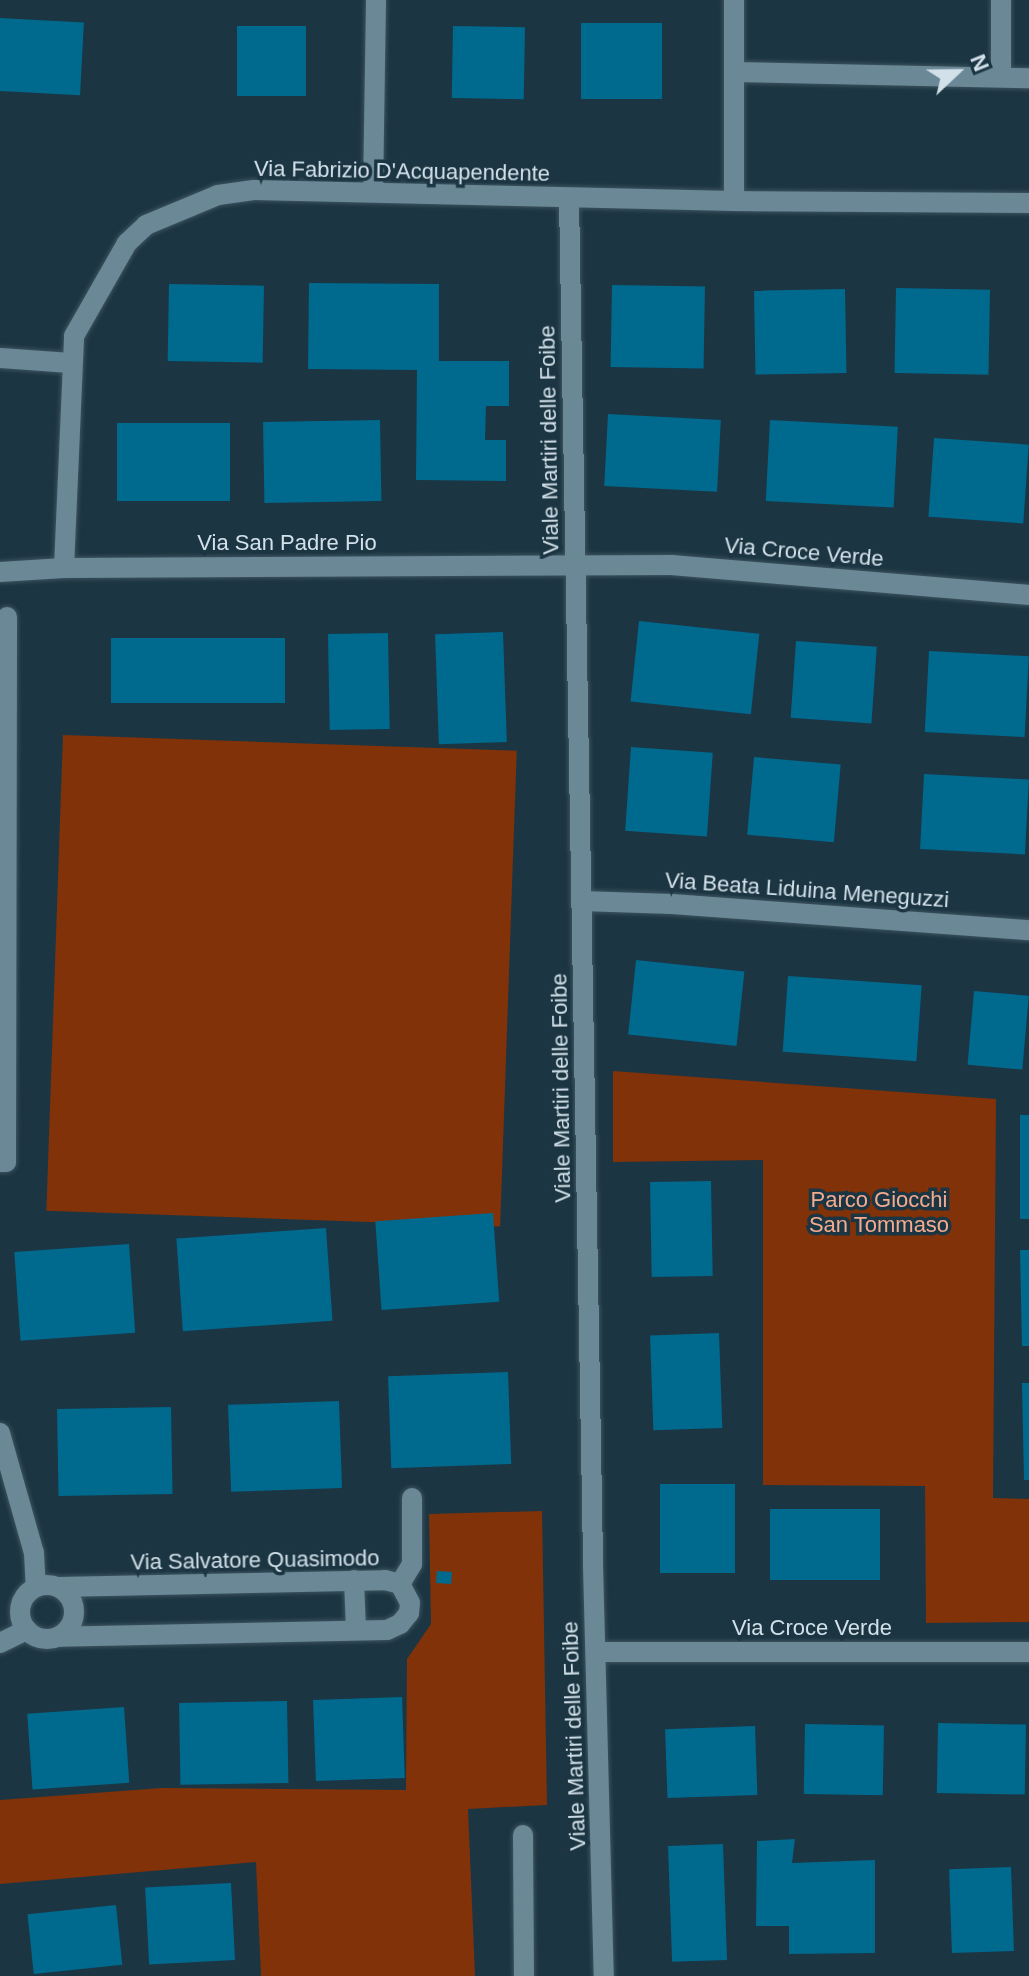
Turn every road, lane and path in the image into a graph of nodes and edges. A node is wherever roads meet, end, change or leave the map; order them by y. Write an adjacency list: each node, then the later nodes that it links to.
1 (376, 0): 7 (street)
2 (734, 0): 4 (street)
3 (1001, 0): 5 (street)
4 (734, 72): 5 (street); 9 (street)
5 (1001, 77): 6 (street)
6 (1029, 78)
7 (373, 192): 8 (street, Via Fabrizio D'Acquapendente); 12 (street, Via Fabrizio D'Acquapendente)
8 (569, 198): 9 (street, Via Fabrizio D'Acquapendente); 13 (street, Viale Martiri delle Foibe)
9 (734, 201): 10 (street, Via Fabrizio D'Acquapendente)
10 (1029, 203)
11 (0, 358): 12 (street)
12 (71, 363): 14 (street, Via Fabrizio D'Acquapendente)
13 (575, 564): 14 (street, Via San Padre Pio); 16 (street, Via Croce Verde); 19 (street, Viale Martiri delle Foibe)
14 (64, 568): 15 (street, Via San Padre Pio)
15 (0, 572)
16 (1029, 595)
17 (7, 617): 18 (street)
18 (3, 708): 21 (street)
19 (581, 901): 20 (street, Via Beata Liduina Meneguzzi); 33 (street, Viale Martiri delle Foibe)
20 (1029, 930)
21 (4, 931): 22 (street)
22 (0, 1162)
23 (0, 1433): 27 (street)
24 (412, 1498): 26 (street)
25 (354, 1580): 26 (street, Via Salvatore Quasimodo); 28 (street, Via Salvatore Quasimodo); 30 (street)
26 (400, 1584): 30 (street, Via Salvatore Quasimodo)
27 (36, 1587): 28 (street); 29 (street)
28 (59, 1587): 31 (street)
29 (27, 1630): 31 (street); 32 (street)
30 (356, 1630): 31 (street, Via Salvatore Quasimodo)
31 (59, 1637)
32 (0, 1643)
33 (596, 1652): 34 (street, Via Croce Verde); 37 (street, Viale Martiri delle Foibe)
34 (1029, 1652)
35 (523, 1835): 36 (street)
36 (524, 1976)
37 (604, 1976)

